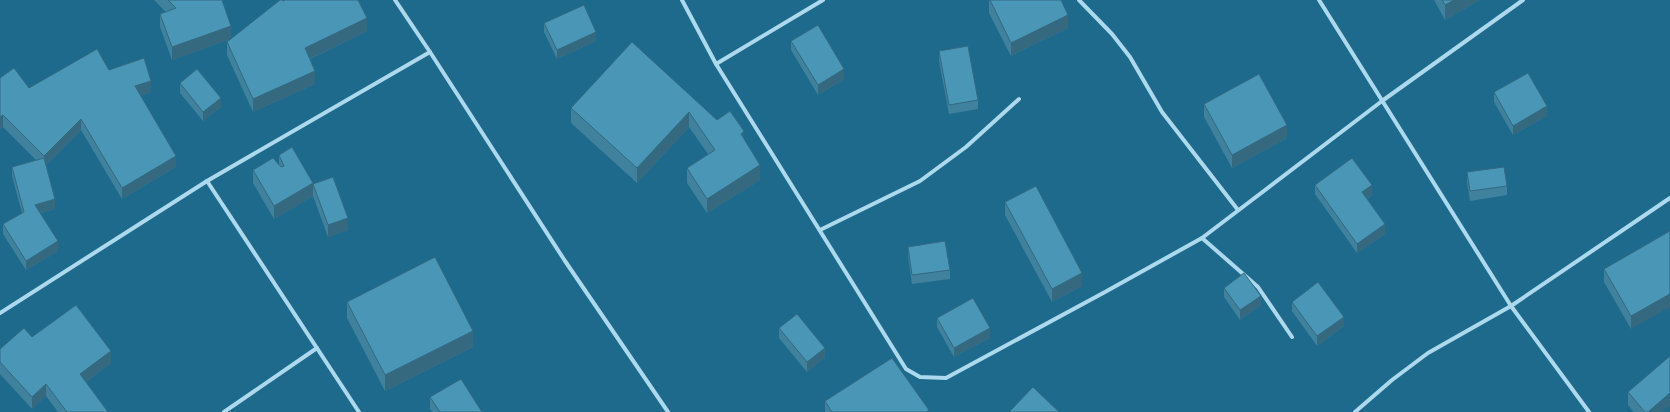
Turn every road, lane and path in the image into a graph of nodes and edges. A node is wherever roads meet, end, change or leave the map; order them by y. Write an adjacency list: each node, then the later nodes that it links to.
1 (395, 0): 7 (street)
2 (682, 0): 8 (street)
3 (823, 0): 8 (street)
4 (1079, 0): 13 (street)
5 (1320, 0): 10 (street)
6 (1523, 0): 10 (street)
7 (430, 52): 11 (street); 22 (street)
8 (716, 64): 14 (street)
9 (1019, 98): 14 (street)
10 (1382, 101): 13 (street); 16 (street)
11 (207, 180): 17 (street); 19 (street)
12 (1670, 198): 16 (street)
13 (1238, 210): 15 (street)
14 (820, 230): 15 (street)
15 (1202, 238): 18 (street)
16 (1511, 306): 23 (street); 24 (street)
17 (0, 313)
18 (1292, 336)
19 (317, 348): 20 (street); 21 (street)
20 (224, 412)
21 (359, 412)
22 (668, 412)
23 (1355, 412)
24 (1589, 412)

